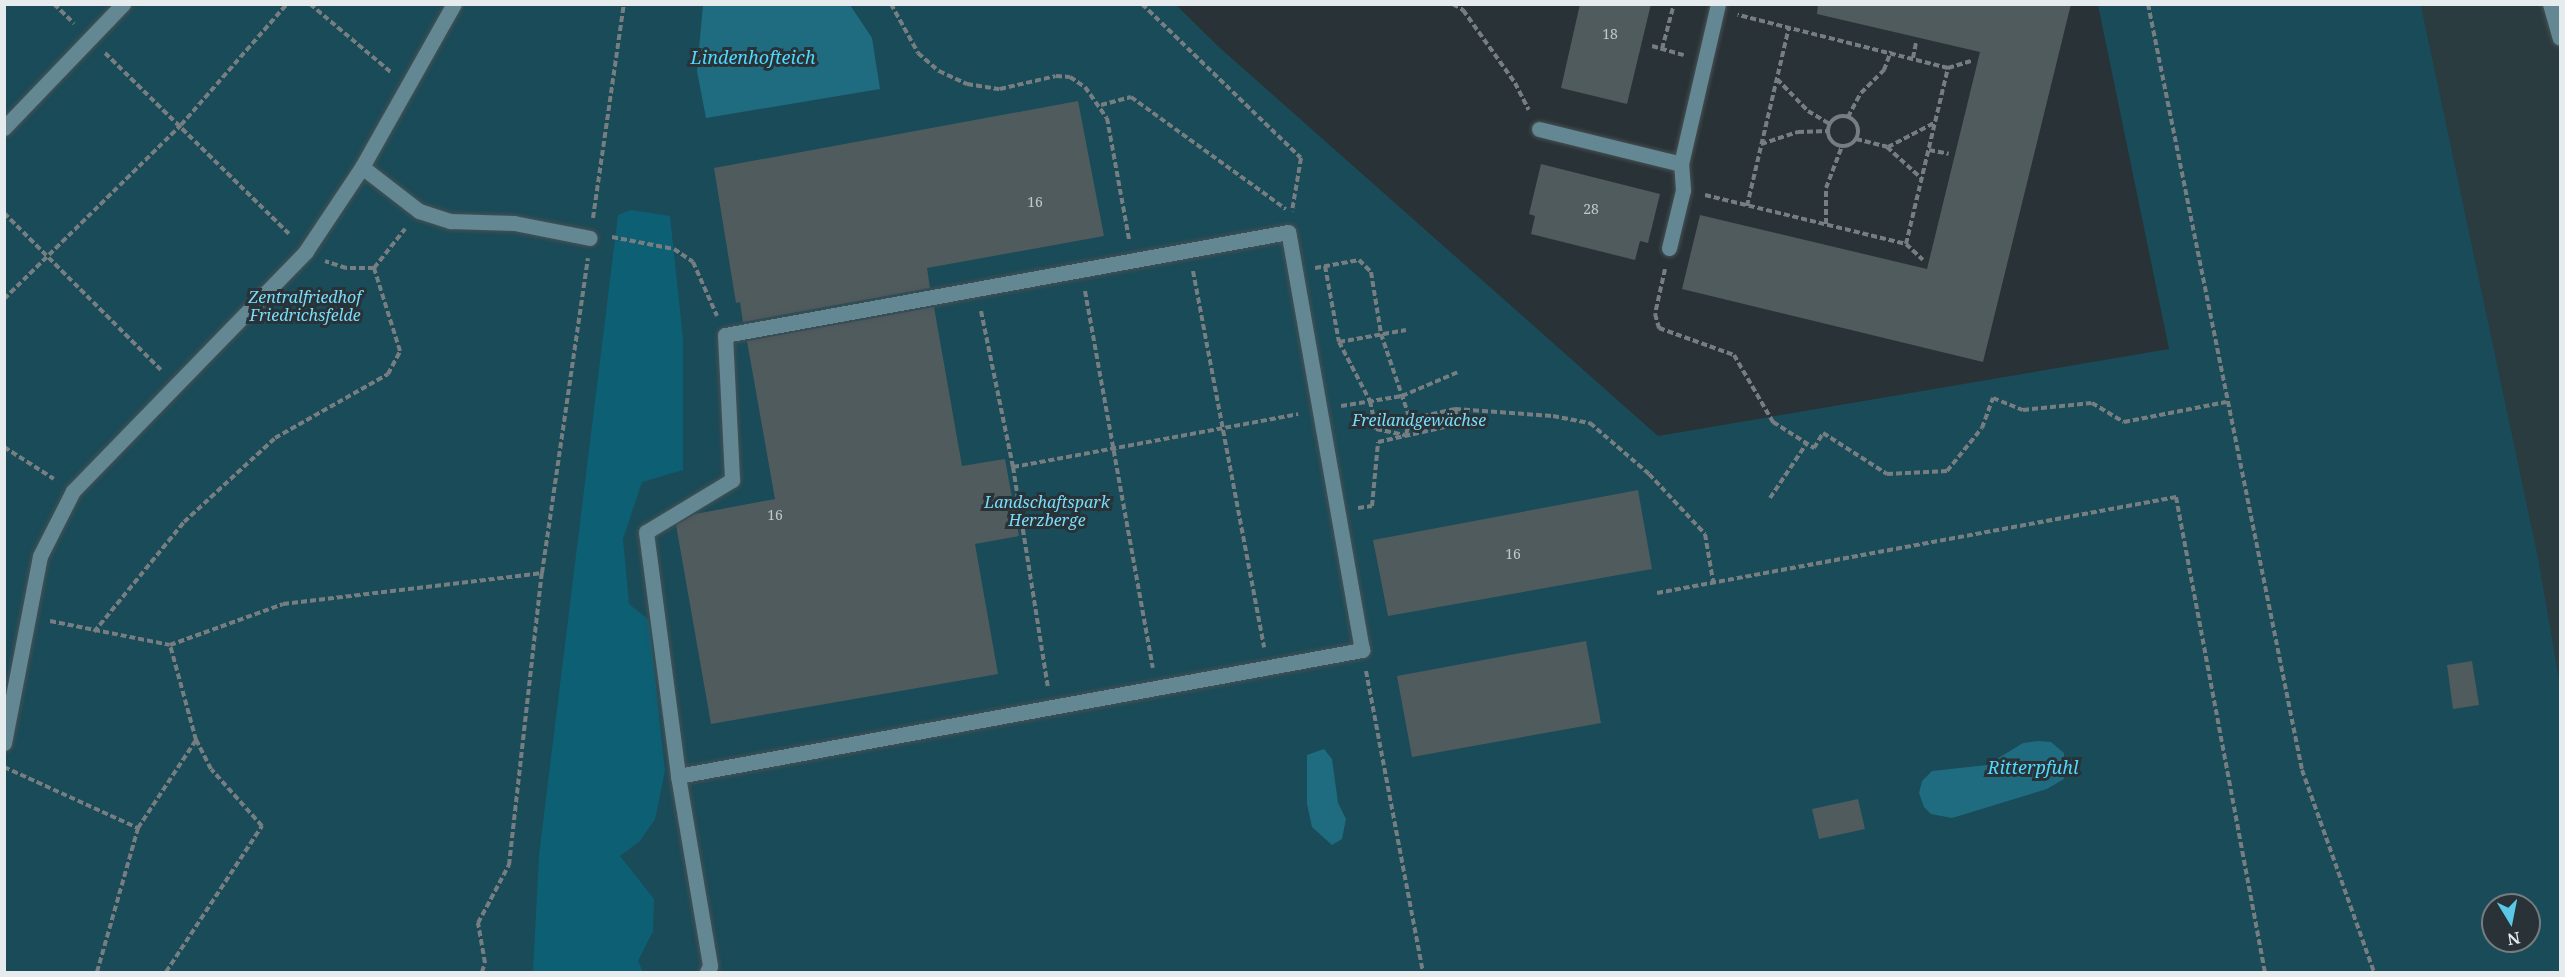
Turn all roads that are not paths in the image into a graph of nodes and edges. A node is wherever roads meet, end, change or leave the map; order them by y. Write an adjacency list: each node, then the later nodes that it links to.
1 (123, 4): 6 (street)
2 (454, 4): 9 (street)
3 (2550, 4): 5 (street)
4 (1718, 7): 8 (street)
5 (2560, 38)
6 (4, 128)
7 (1539, 129): 8 (street)
8 (1681, 164): 11 (street)
9 (362, 167): 10 (street); 12 (street)
10 (590, 238)
11 (1669, 248)
12 (4, 743)
13 (678, 776): 13 (street); 14 (street)
14 (707, 972)

